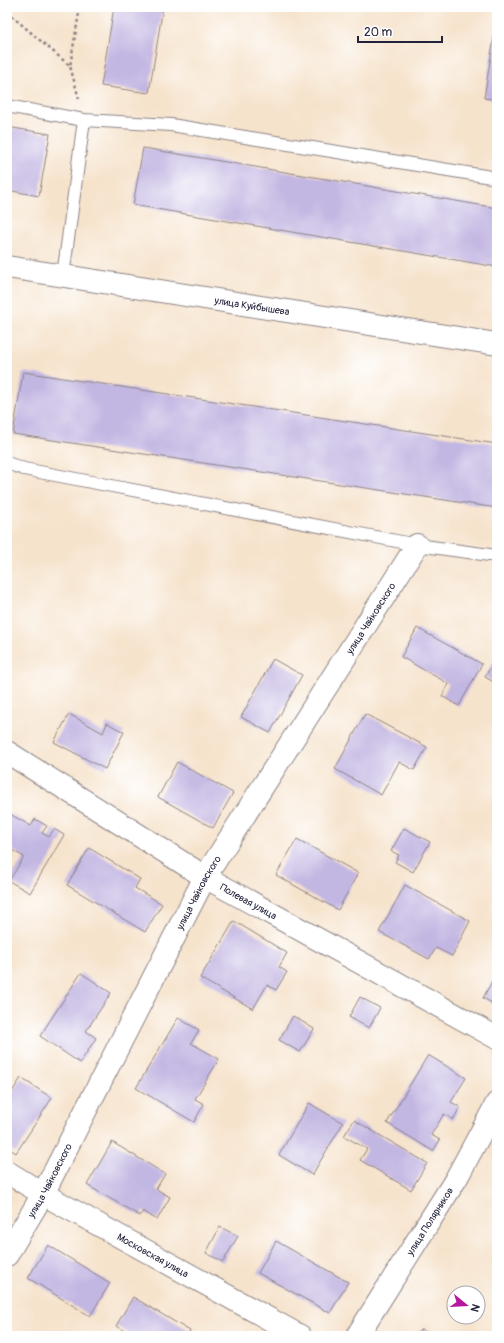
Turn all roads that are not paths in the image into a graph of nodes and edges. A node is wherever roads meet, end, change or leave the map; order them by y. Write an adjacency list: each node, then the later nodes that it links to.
1 (7, 106): 2 (lane)
2 (84, 120): 3 (lane); 5 (lane)
3 (497, 178)
4 (9, 271): 5 (street, улица Куйбышева)
5 (63, 276): 6 (street, улица Куйбышева)
6 (497, 344)
7 (7, 463): 8 (lane)
8 (417, 546): 9 (lane); 11 (street, улица Чайковского)
9 (497, 556)
10 (7, 752): 11 (street, Полевая улица)
11 (205, 878): 12 (street, Полевая улица); 15 (street, улица Чайковского)
12 (497, 1038)
13 (497, 1103): 18 (street, улица Полярников)
14 (7, 1172): 15 (street, Московская улица)
15 (43, 1194): 16 (street, улица Чайковского); 17 (street, Московская улица)
16 (7, 1255)
17 (300, 1336)
18 (357, 1336)

